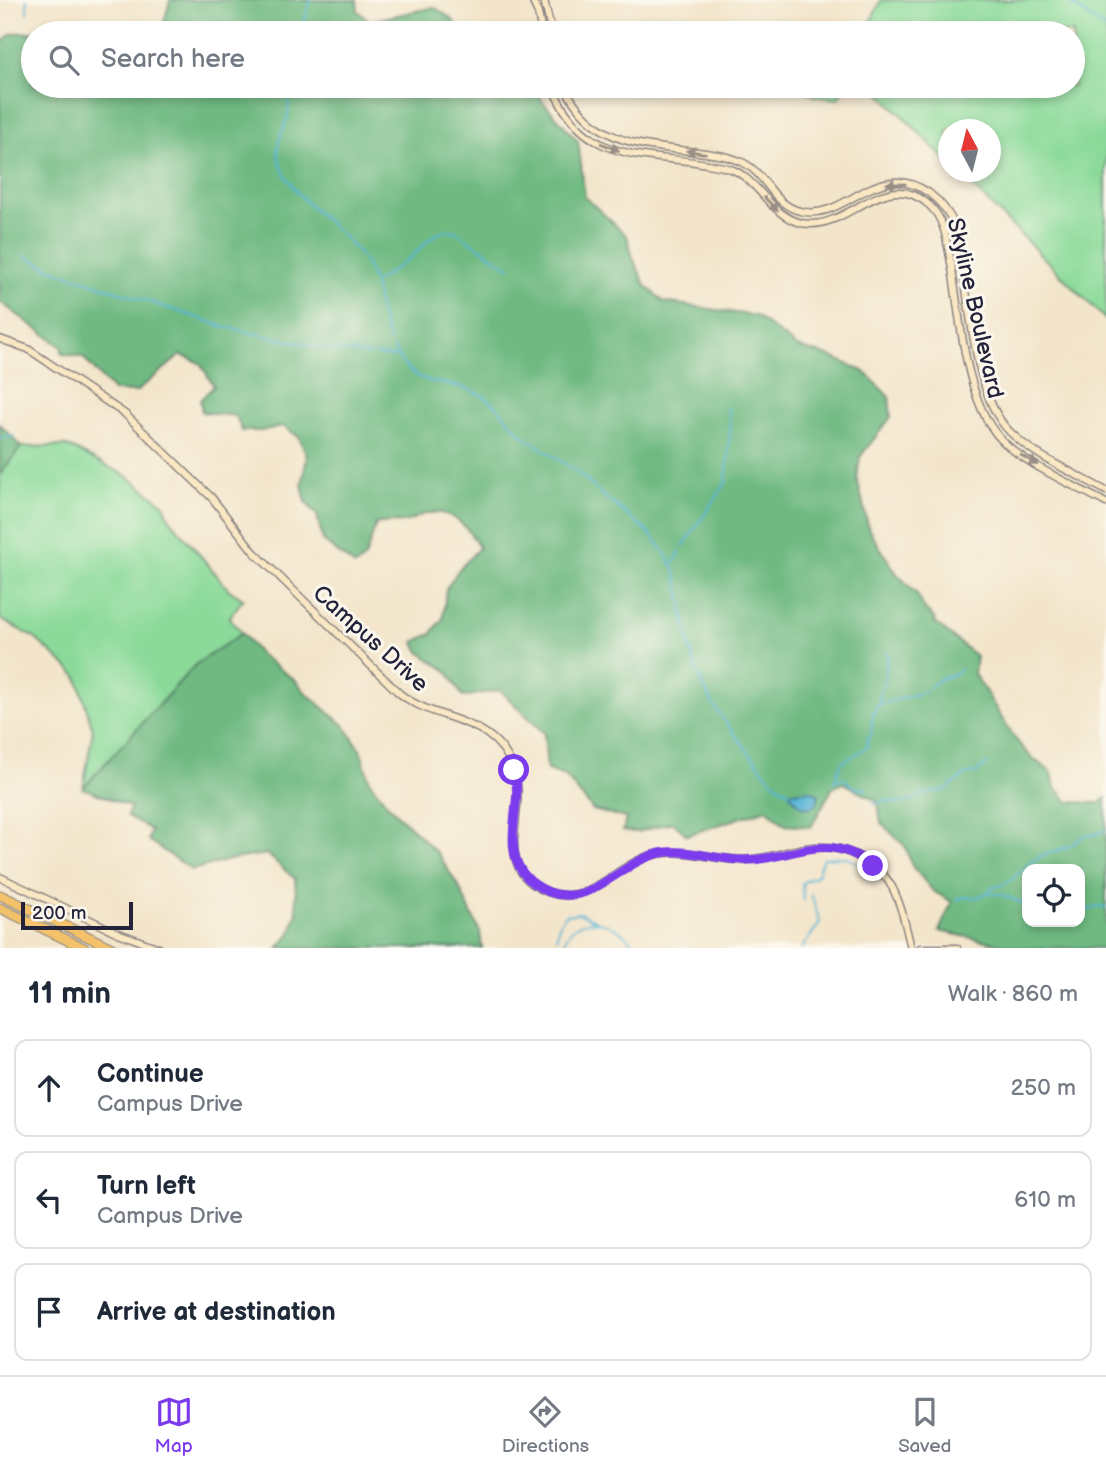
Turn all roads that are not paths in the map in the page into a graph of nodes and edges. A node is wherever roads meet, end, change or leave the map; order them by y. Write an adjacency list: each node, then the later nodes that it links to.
1 (532, 0): 3 (main road)
2 (544, 0): 4 (main road)
3 (540, 21)
4 (549, 21)
5 (558, 98): 8 (main road, Skyline Boulevard, one-way to 8)
6 (570, 98): 7 (main road, Skyline Boulevard, one-way to 6)
7 (930, 195): 8 (main road); 10 (main road, Skyline Boulevard)
8 (925, 202): 11 (main road, Skyline Boulevard, one-way to 11)
9 (0, 339): 18 (main road, Campus Drive)
10 (1106, 491)
11 (1106, 503)
12 (0, 877): 17 (main road)
13 (0, 895): 16 (highway)
14 (0, 908): 15 (highway)
15 (85, 948)
16 (112, 948)
17 (159, 948)
18 (911, 948)
19 (920, 948): 20 (main road)
20 (957, 948)

